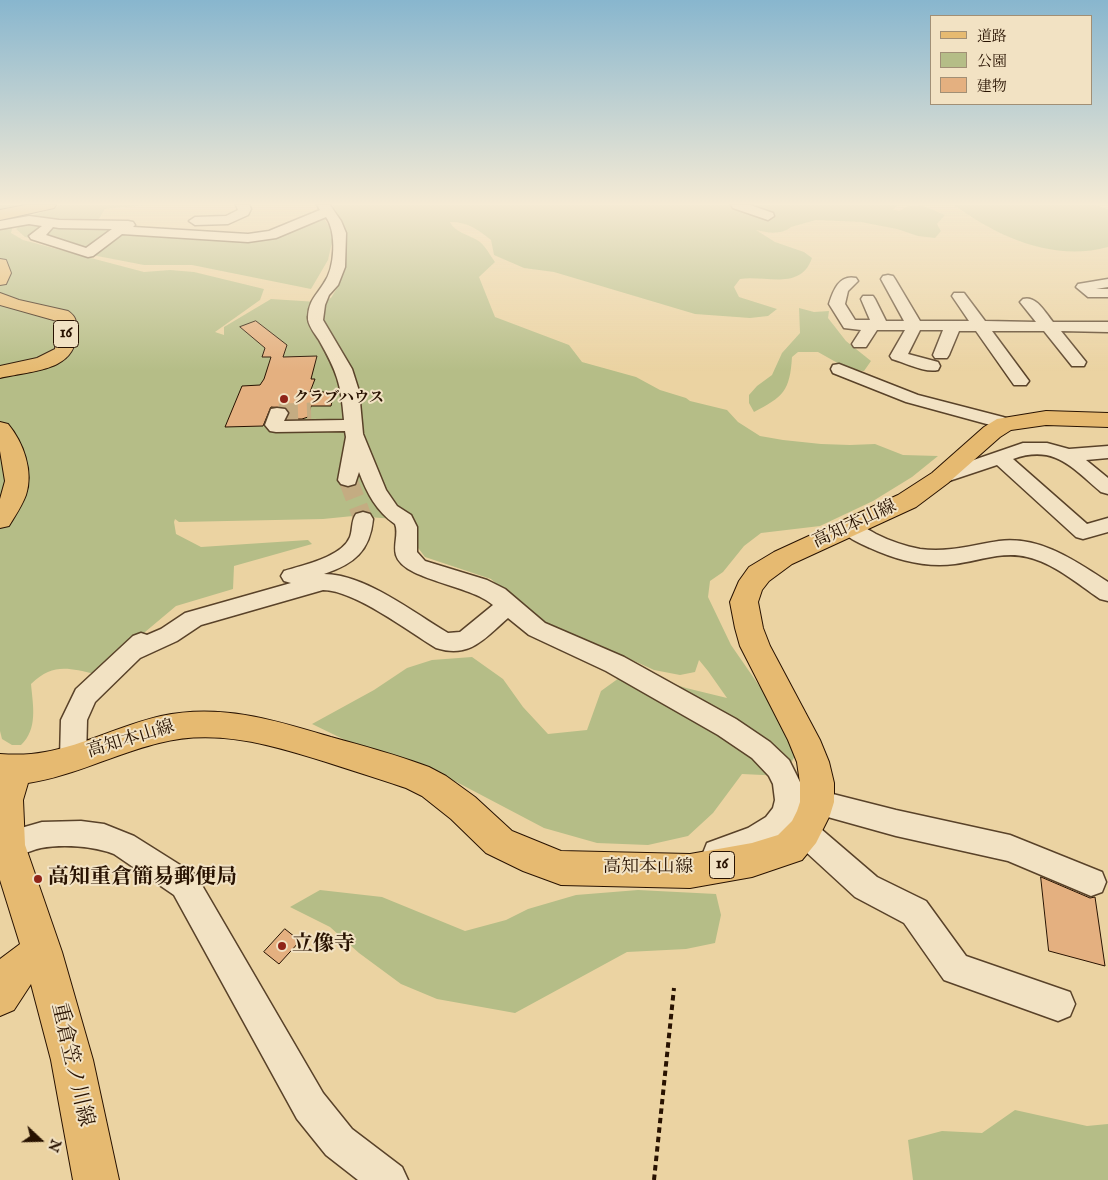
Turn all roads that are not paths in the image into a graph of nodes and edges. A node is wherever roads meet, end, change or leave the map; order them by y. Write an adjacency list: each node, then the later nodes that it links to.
1 (338, 260): 27 (street)
2 (0, 264): 3 (main road)
3 (0, 280)
4 (888, 280): 14 (street)
5 (851, 281): 13 (street)
6 (1108, 283): 7 (street)
7 (1108, 293)
8 (959, 296): 16 (street)
9 (0, 298): 21 (main road, 16)
10 (868, 299): 13 (street)
11 (1028, 302): 17 (street)
12 (1100, 314): 17 (street)
13 (876, 325): 14 (street); 18 (street)
14 (915, 326): 15 (street); 15 (street)
15 (953, 326): 16 (street)
16 (980, 327): 17 (street); 22 (street)
17 (1050, 327): 19 (street)
18 (860, 344)
19 (1078, 362)
20 (838, 369): 25 (street)
21 (0, 372)
22 (1020, 381)
23 (279, 413): 27 (street)
24 (1108, 420): 25 (main road, 高知本山線 / 16)
25 (1005, 424): 31 (main road, 高知本山線 / 16)
26 (0, 429): 35 (main road)
27 (353, 430): 32 (street); 39 (street)
28 (1108, 452): 29 (street)
29 (1068, 455): 30 (street); 33 (street)
30 (1000, 458): 31 (street); 36 (street)
31 (940, 478): 37 (main road, 高知本山線 / 16)
32 (348, 480)
33 (1108, 488)
34 (363, 519): 40 (street)
35 (0, 520)
36 (1108, 525)
37 (849, 527): 38 (street); 43 (main road, 高知本山線 / 16)
38 (1108, 593)
39 (508, 605): 40 (street); 46 (street)
40 (130, 652): 41 (street)
41 (73, 758): 42 (main road, 高知本山線 / 16); 46 (main road, 高知本山線 / 16)
42 (7, 769): 45 (main road, 重倉笠ノ川線)
43 (817, 802): 44 (main road, 高知本山線 / 16); 47 (street)
44 (804, 832): 46 (main road, 高知本山線 / 16); 50 (street)
45 (7, 845): 48 (main road, 重倉笠ノ川線); 52 (street)
46 (713, 867)
47 (1091, 882)
48 (42, 952): 49 (main road); 51 (main road, 重倉笠ノ川線)
49 (0, 996)
50 (1058, 1004)
51 (96, 1180)
52 (389, 1180)

